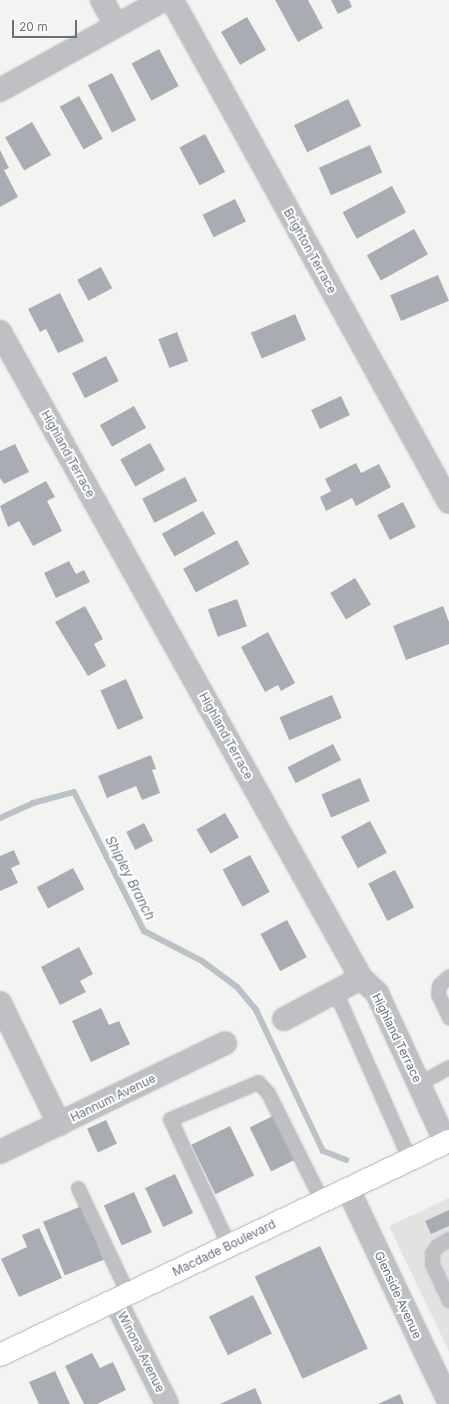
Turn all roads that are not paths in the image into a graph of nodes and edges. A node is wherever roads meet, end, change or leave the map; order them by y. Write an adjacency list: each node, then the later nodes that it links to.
1 (102, 0): 4 (street)
2 (163, 0): 4 (street)
3 (172, 0): 7 (street, Brighton Terrace)
4 (116, 25): 5 (street)
5 (0, 90)
6 (0, 332): 9 (street, Highland Terrace)
7 (449, 502)
8 (449, 976): 12 (lane)
9 (361, 978): 10 (street); 16 (street, Highland Terrace)
10 (335, 991): 13 (street); 20 (lane)
11 (0, 1003): 17 (street)
12 (449, 1018)
13 (284, 1019)
14 (225, 1043): 17 (street, Hannum Avenue)
15 (449, 1067): 16 (lane)
16 (418, 1084): 18 (street, Highland Terrace)
17 (59, 1124): 19 (street, Hannum Avenue)
18 (448, 1142): 20 (main road, Macdade Boulevard)
19 (0, 1152)
20 (410, 1160): 22 (main road, Macdade Boulevard)
21 (78, 1188): 26 (lane)
22 (348, 1189): 23 (main road, Macdade Boulevard); 29 (street, Glenside Avenue)
23 (322, 1201): 25 (main road, Macdade Boulevard); 25 (lane)
24 (449, 1239): 27 (lane)
25 (229, 1246): 26 (main road, Macdade Boulevard)
26 (121, 1297): 28 (main road, Macdade Boulevard); 30 (street, Winona Avenue)
27 (449, 1300)
28 (0, 1355)
29 (449, 1402)
30 (167, 1404)

